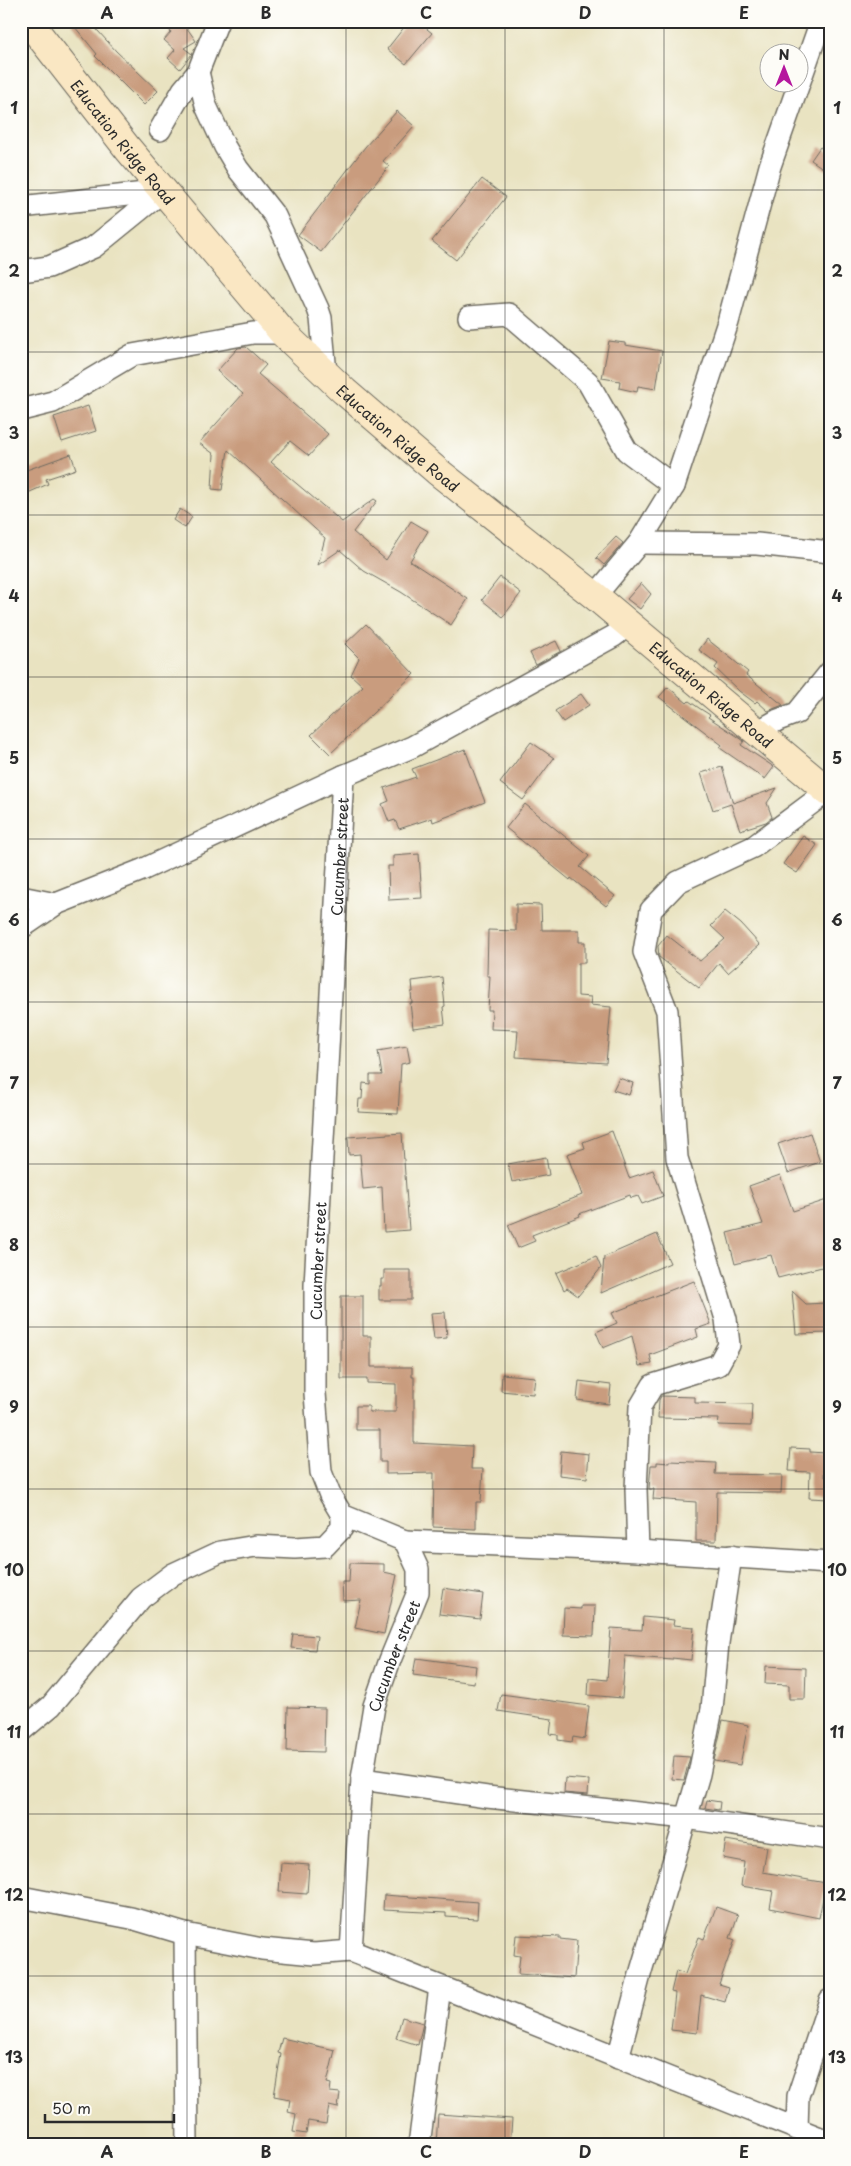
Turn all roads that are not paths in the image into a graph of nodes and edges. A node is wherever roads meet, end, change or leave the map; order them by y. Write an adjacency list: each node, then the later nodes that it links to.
1 (28, 21): 6 (main road, Education Ridge Road)
2 (218, 21): 4 (street)
3 (821, 21): 13 (street)
4 (198, 72): 5 (street); 11 (street)
5 (160, 130)
6 (163, 191): 7 (street); 8 (street); 10 (main road, Education Ridge Road)
7 (21, 207)
8 (21, 271)
9 (469, 317): 13 (street)
10 (283, 333): 11 (main road, Education Ridge Road); 12 (street)
11 (326, 374): 16 (main road, Education Ridge Road)
12 (21, 410)
13 (674, 486): 14 (street)
14 (639, 543): 15 (street); 16 (street)
15 (830, 552)
16 (595, 596): 17 (main road, Education Ridge Road)
17 (628, 625): 19 (main road, Education Ridge Road); 20 (street, Cucumber street)
18 (830, 672): 19 (street)
19 (757, 732): 21 (main road, Education Ridge Road)
20 (343, 776): 23 (street, Cucumber street); 25 (street, Cucumber street)
21 (829, 792): 27 (street)
22 (21, 896): 23 (street)
23 (56, 904): 24 (street, Cucumber street)
24 (21, 928)
25 (342, 1515): 26 (street); 30 (street)
26 (404, 1542): 27 (street); 31 (street, Cucumber street)
27 (638, 1551): 28 (street)
28 (731, 1556): 29 (street); 32 (street)
29 (830, 1563)
30 (21, 1731)
31 (362, 1779): 32 (street); 36 (street, Cucumber street)
32 (686, 1818): 33 (street); 39 (street)
33 (830, 1839)
34 (21, 1897): 35 (street)
35 (185, 1934): 36 (street); 42 (street)
36 (351, 1951): 37 (street)
37 (440, 1988): 39 (street); 43 (street)
38 (830, 2000): 40 (street)
39 (618, 2058): 40 (street)
40 (797, 2129): 41 (street)
41 (830, 2142)
42 (187, 2145)
43 (419, 2145)

